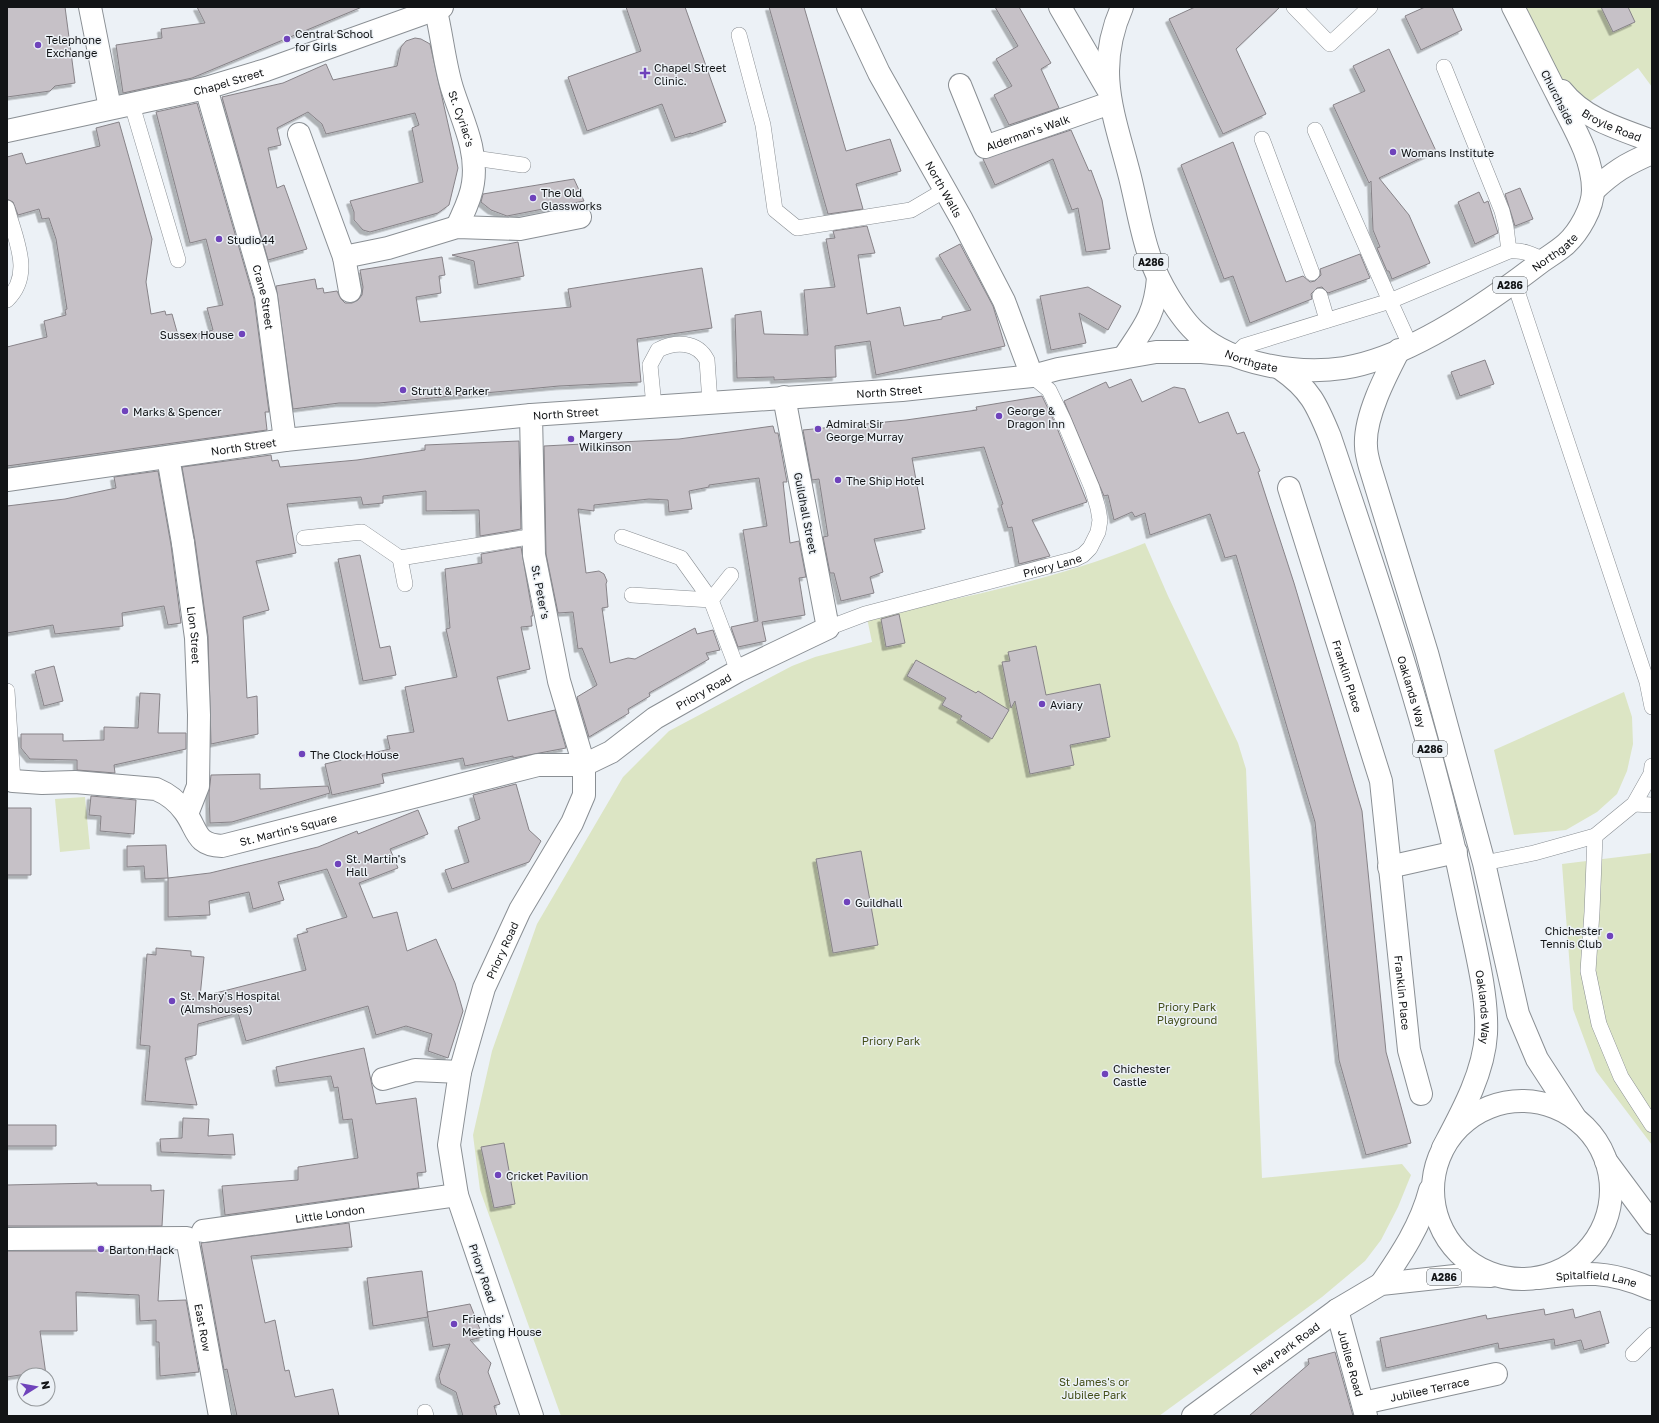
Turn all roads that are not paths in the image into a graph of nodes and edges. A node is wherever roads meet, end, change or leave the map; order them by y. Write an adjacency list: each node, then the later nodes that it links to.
1 (90, 7): 16 (street)
2 (848, 7): 25 (street, North Walls)
3 (1060, 7): 14 (street, A286)
4 (1122, 7): 14 (street, Northgate / A286)
5 (1294, 7): 6 (lane)
6 (1370, 7)
7 (1514, 7): 11 (street, Churchside / A286)
8 (438, 8): 13 (street, Chapel Street); 23 (street, St. Cyriac's)
9 (739, 35): 25 (lane)
10 (1444, 67): 30 (lane)
11 (1544, 68): 21 (street, Broyle Road / A286); 26 (street, Churchside / A286)
12 (960, 85): 14 (street, Alderman's Walk)
13 (206, 88): 15 (street, Chapel Street); 51 (street, Crane Street)
14 (1109, 96): 35 (street, Northgate / A286)
15 (132, 105): 16 (street, Chapel Street); 32 (lane)
16 (110, 108): 18 (street, Chapel Street)
17 (1315, 130): 40 (lane)
18 (7, 131)
19 (299, 134): 31 (street)
20 (1262, 139): 34 (lane)
21 (1652, 141)
22 (1652, 153): 26 (street, Broyle Road / A286)
23 (474, 158): 24 (lane); 29 (street, St. Cyriac's)
24 (523, 165)
25 (945, 190): 46 (street, North Walls)
26 (1593, 191): 33 (street, Northgate / A286)
27 (7, 208): 39 (lane)
28 (580, 217): 29 (street)
29 (457, 226): 31 (street)
30 (1509, 251): 33 (lane); 40 (lane)
31 (344, 257): 37 (street)
32 (178, 260)
33 (1544, 260): 36 (street, Northgate / A286)
34 (1312, 273)
35 (1158, 278): 43 (street, Northgate / A286); 44 (street)
36 (1514, 282): 42 (street, Northgate / A286); 66 (lane)
37 (350, 291)
38 (1320, 296): 41 (lane)
39 (7, 300)
40 (1390, 301): 41 (lane); 42 (lane)
41 (1327, 320): 43 (lane)
42 (1404, 348): 45 (street, Northgate / A286); 75 (street, A286)
43 (1234, 355): 44 (street, North Street); 45 (street, Northgate / A286)
44 (1124, 357): 46 (street, North Street)
45 (1281, 369): 74 (street, Oaklands Way / A286)
46 (1032, 376): 47 (street, North Street); 63 (lane, Priory Lane)
47 (784, 397): 48 (street, North Street); 63 (street, Guildhall Street)
48 (710, 402): 49 (street, North Street); 49 (lane)
49 (654, 406): 50 (street, North Street)
50 (531, 415): 51 (street, North Street); 55 (street, St. Peter's)
51 (284, 440): 52 (street, North Street)
52 (168, 457): 53 (street, North Street); 72 (street, Lion Street)
53 (7, 480)
54 (1290, 488): 76 (street, Franklin Place)
55 (535, 536): 58 (lane); 67 (street, St. Peter's)
56 (622, 537): 62 (lane)
57 (304, 538): 58 (lane)
58 (400, 558): 60 (lane)
59 (731, 575): 62 (lane)
60 (405, 584)
61 (632, 595): 62 (lane)
62 (710, 600): 64 (lane)
63 (828, 628): 64 (street, Priory Road)
64 (738, 671): 67 (street, Priory Road)
65 (7, 691): 69 (lane)
66 (1652, 707)
67 (584, 765): 72 (street, St. Martin's Square); 77 (street, Priory Road)
68 (1652, 766): 70 (lane)
69 (10, 781): 72 (street, St. Martin's Square)
70 (1634, 804): 71 (lane); 73 (lane)
71 (1652, 805)
72 (187, 814)
73 (1595, 836): 75 (lane); 81 (lane)
74 (1456, 852): 76 (street); 82 (street, Oaklands Way / A286)
75 (1484, 863): 80 (street, A286)
76 (1389, 867): 79 (street, Franklin Place)
77 (460, 1072): 78 (street); 85 (street, Priory Road)
78 (383, 1079)
79 (1421, 1094)
80 (1576, 1119): 82 (street); 83 (street)
81 (1652, 1125)
82 (1443, 1148): 84 (street)
83 (1606, 1161): 86 (street); 90 (street)
84 (1433, 1176): 89 (street); 91 (street, New Park Road / A286)
85 (457, 1194): 87 (street, Little London); 99 (street, Priory Road)
86 (1652, 1223)
87 (195, 1235): 88 (street, Little London); 98 (street, East Row)
88 (7, 1239)
89 (1507, 1278): 90 (street); 91 (street, New Park Road / A286)
90 (1538, 1278): 92 (street, Spitalfield Lane)
91 (1381, 1284): 93 (street, New Park Road / A286)
92 (1652, 1289)
93 (1337, 1310): 97 (street, Jubilee Road); 100 (street, New Park Road / A286)
94 (1652, 1335): 95 (lane)
95 (1633, 1354)
96 (1496, 1374): 97 (street, Jubilee Terrace)
97 (1365, 1410)
98 (220, 1416)
99 (532, 1416)
100 (1193, 1416)

